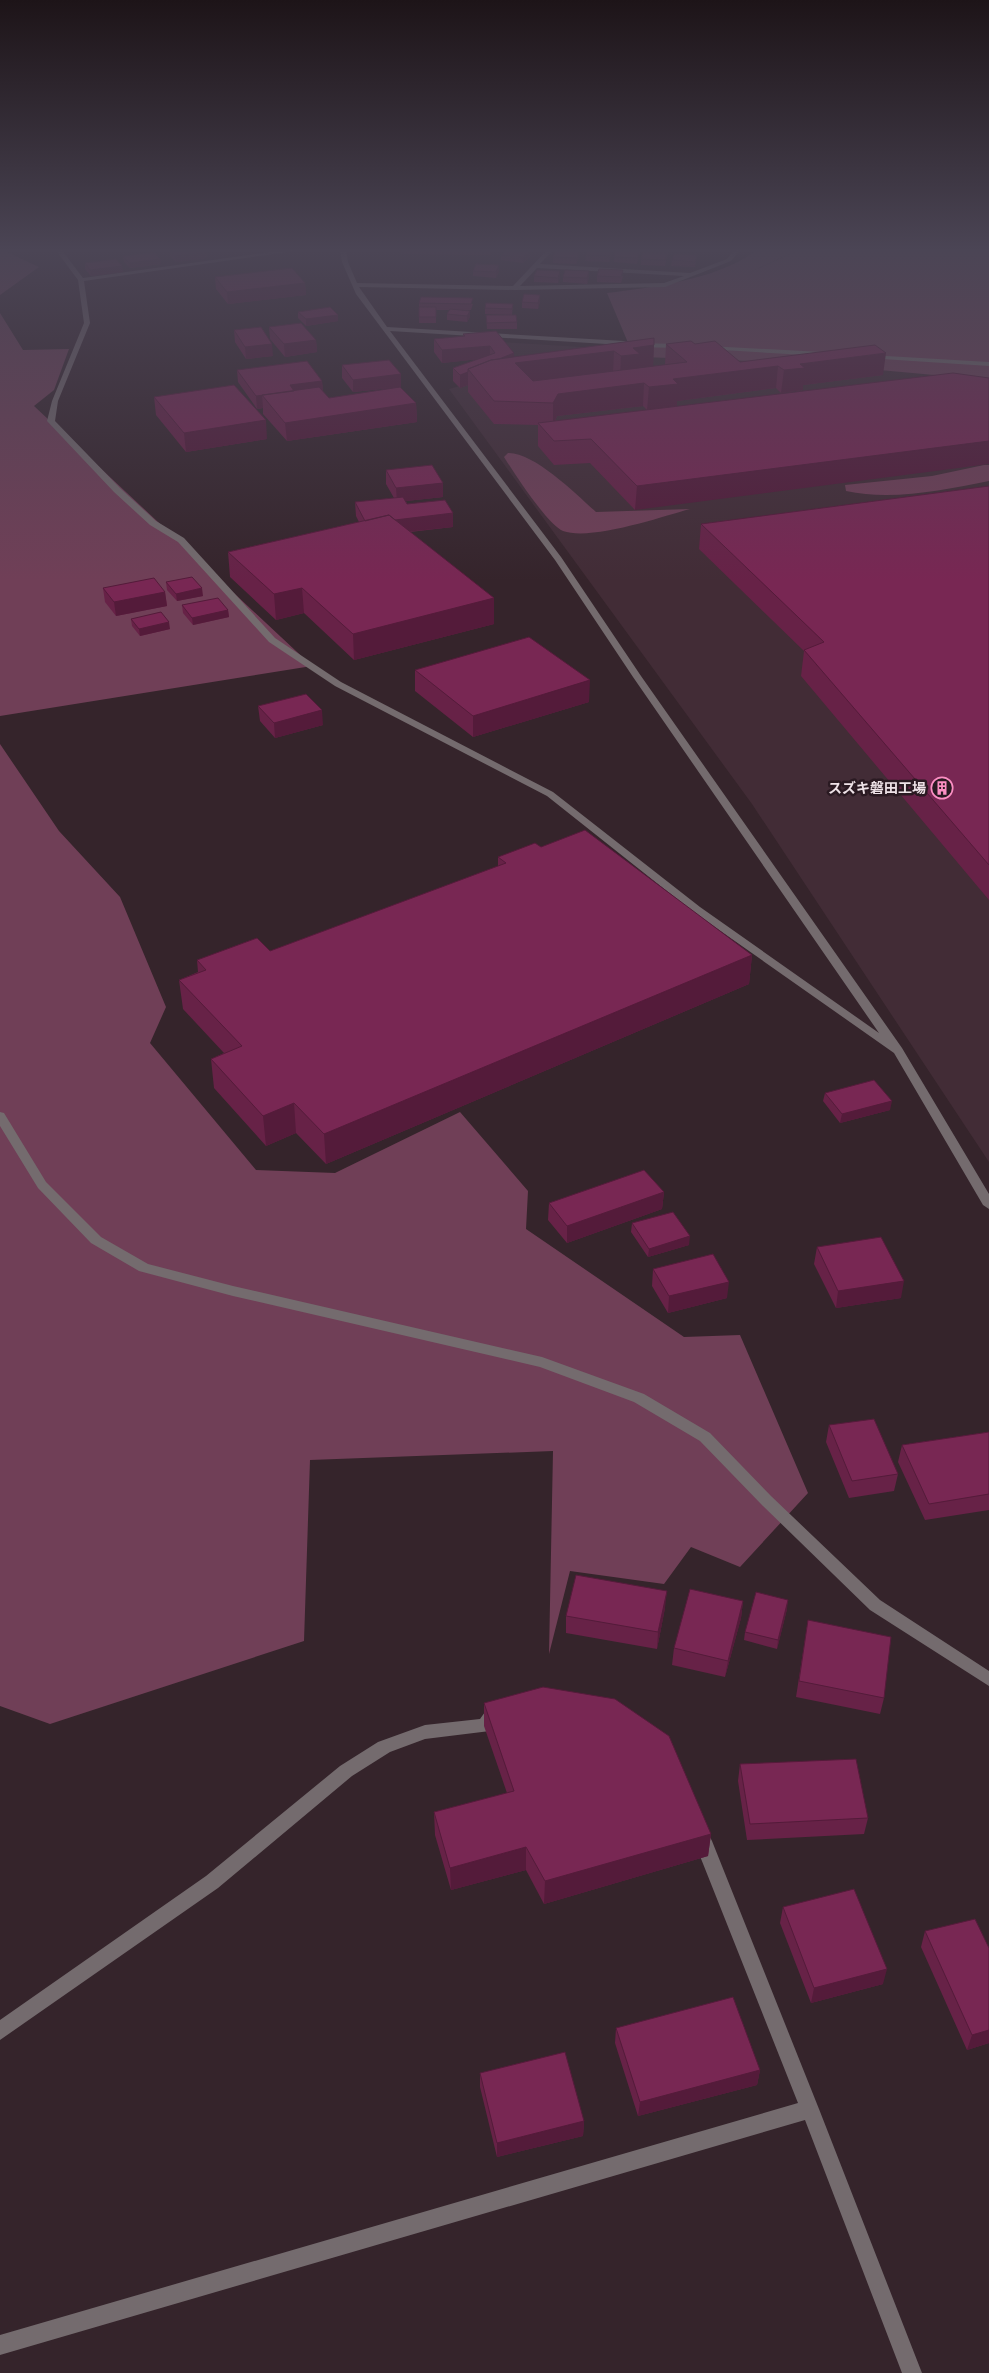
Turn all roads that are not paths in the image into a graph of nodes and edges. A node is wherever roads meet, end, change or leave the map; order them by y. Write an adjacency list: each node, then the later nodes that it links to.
1 (72, 360): 5 (street)
2 (408, 360): 5 (street)
3 (910, 360): 4 (street)
4 (989, 364)
5 (898, 1051): 7 (street)
6 (0, 1116): 8 (street)
7 (989, 1205)
8 (989, 1679)
9 (508, 1715): 11 (street)
10 (698, 1828): 12 (street)
11 (0, 2031)
12 (810, 2109): 13 (street); 14 (street)
13 (0, 2345)
14 (912, 2373)

